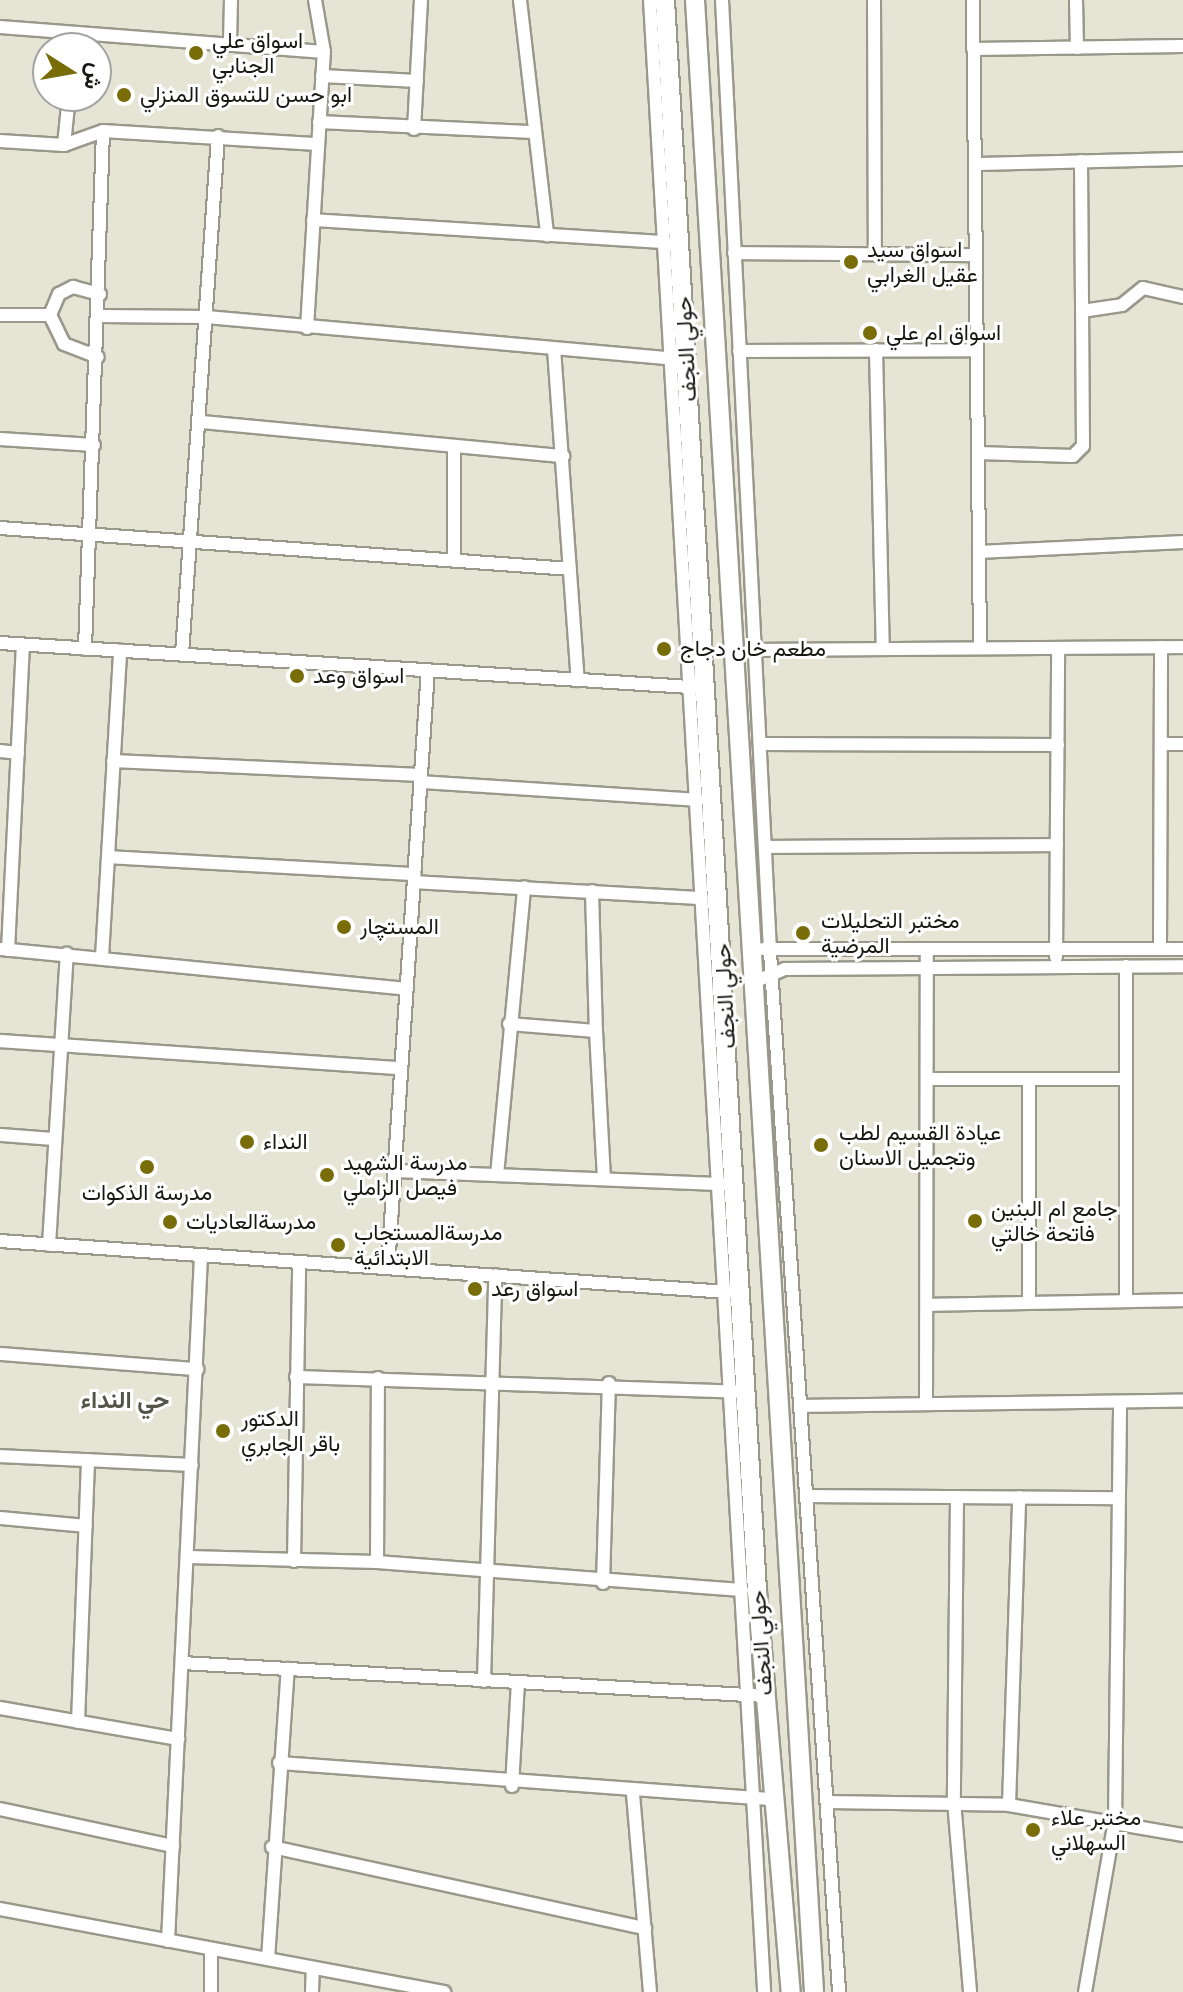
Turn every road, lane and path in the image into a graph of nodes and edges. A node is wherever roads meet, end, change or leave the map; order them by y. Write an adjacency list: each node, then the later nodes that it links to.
1 (231, 0): 15 (street)
2 (315, 0): 19 (street)
3 (421, 0): 21 (street)
4 (520, 0): 26 (street)
5 (650, 0): 34 (street)
6 (665, 0): 34 (main road, حولي النجف)
7 (695, 0): 66 (main road, حولي النجف)
8 (722, 0): 38 (street)
9 (874, 0): 39 (street)
10 (973, 0): 18 (street)
11 (1076, 0): 17 (street)
12 (0, 27): 13 (street)
13 (62, 32)
14 (112, 35): 15 (street)
15 (230, 41): 19 (street)
16 (1183, 46): 17 (street)
17 (1077, 48): 18 (street)
18 (973, 49): 33 (street)
19 (324, 52): 20 (street)
20 (322, 76): 21 (street); 23 (street)
21 (417, 81): 24 (street)
22 (67, 112): 30 (street)
23 (319, 122): 24 (street); 29 (street)
24 (414, 129): 26 (street)
25 (103, 131): 27 (street); 30 (street); 41 (street)
26 (534, 132): 36 (street)
27 (218, 136): 29 (street); 47 (street)
28 (0, 141): 30 (street)
29 (318, 144): 35 (street)
30 (64, 145)
31 (1183, 159): 32 (street)
32 (1081, 161): 33 (street); 43 (street)
33 (975, 164): 40 (street)
34 (667, 165): 37 (street); 54 (main road, حولي النجف)
35 (313, 220): 36 (street); 48 (street)
36 (547, 235): 37 (street)
37 (664, 242): 54 (street)
38 (734, 253): 39 (street); 52 (street)
39 (875, 254): 40 (street)
40 (976, 255): 51 (street)
41 (100, 294): 45 (street); 46 (street)
42 (1183, 297): 43 (street)
43 (1082, 311): 59 (street)
44 (0, 315): 45 (street)
45 (50, 315): 53 (street)
46 (100, 316): 47 (street); 53 (street)
47 (207, 317): 48 (street); 55 (street)
48 (307, 328): 49 (street)
49 (554, 349): 54 (street); 60 (street)
50 (876, 350): 51 (street); 52 (street); 80 (street)
51 (977, 350): 59 (street)
52 (739, 351): 81 (street)
53 (98, 357): 57 (street)
54 (679, 360): 61 (main road, حولي النجف)
55 (202, 422): 58 (street); 64 (street)
56 (0, 439): 57 (street)
57 (94, 445): 63 (street)
58 (454, 446): 60 (street); 69 (street)
59 (978, 453): 68 (street)
60 (563, 456): 70 (street)
61 (685, 473): 65 (main road, حولي النجف); 86 (street)
62 (0, 528): 63 (street)
63 (92, 534): 64 (street); 79 (street)
64 (191, 537): 69 (street); 83 (street)
65 (699, 540): 66 (main road); 72 (main road, حولي النجف)
66 (727, 542): 71 (main road, حولي النجف)
67 (1183, 542): 68 (street)
68 (979, 552): 77 (street)
69 (454, 560): 70 (street)
70 (570, 569): 85 (street)
71 (730, 596): 72 (main road); 107 (main road, حولي النجف)
72 (702, 599): 87 (main road, حولي النجف)
73 (0, 643): 74 (street)
74 (23, 645): 79 (street); 93 (street)
75 (1161, 647): 76 (street); 78 (street); 89 (street)
76 (1183, 647)
77 (980, 648): 78 (street); 80 (street)
78 (1058, 648): 91 (street)
79 (85, 649): 82 (street)
80 (883, 649): 81 (street)
81 (755, 650): 88 (street)
82 (120, 651): 83 (street); 94 (street)
83 (182, 654): 84 (street)
84 (428, 670): 85 (street); 95 (street)
85 (578, 680): 86 (street)
86 (684, 687): 87 (street); 96 (street)
87 (706, 688): 97 (main road, حولي النجف)
88 (761, 744): 91 (street); 99 (street)
89 (1161, 744): 90 (street); 108 (street)
90 (1183, 744)
91 (1058, 745): 98 (street)
92 (0, 751): 93 (street)
93 (18, 753): 101 (street)
94 (113, 761): 95 (street); 100 (street)
95 (421, 778): 96 (street); 102 (street)
96 (692, 799): 97 (street); 105 (street)
97 (713, 801): 106 (main road, حولي النجف)
98 (1057, 845): 99 (street); 112 (street)
99 (766, 847): 113 (street)
100 (108, 857): 102 (street); 115 (street)
101 (6, 862): 110 (street)
102 (414, 878): 103 (street); 122 (street)
103 (524, 887): 104 (street); 123 (street)
104 (592, 891): 105 (street); 124 (street)
105 (698, 897): 106 (street); 136 (street)
106 (719, 898): 136 (main road, حولي النجف)
107 (751, 939): 113 (street); 121 (main road, حولي النجف)
108 (1160, 949): 109 (street); 112 (street)
109 (1183, 949)
110 (4, 950): 114 (street)
111 (927, 950): 112 (street); 113 (street); 118 (street)
112 (1056, 950): 119 (street)
113 (770, 952): 120 (street)
114 (67, 954): 115 (street); 126 (street)
115 (102, 957): 122 (street)
116 (1126, 966): 117 (street); 119 (street); 130 (street)
117 (1183, 966)
118 (928, 967): 119 (street); 120 (street); 128 (street)
119 (1056, 967)
120 (772, 971): 121 (street); 160 (street)
121 (754, 982): 211 (main road, حولي النجف)
122 (406, 989): 127 (street)
123 (509, 1024): 124 (street); 134 (street)
124 (596, 1031): 135 (street)
125 (0, 1041): 126 (street)
126 (61, 1045): 127 (street); 132 (street)
127 (401, 1068): 133 (street)
128 (928, 1079): 129 (street); 148 (street)
129 (1029, 1079): 130 (street); 147 (street)
130 (1126, 1079): 146 (street)
131 (0, 1135): 132 (street)
132 (54, 1139): 138 (street)
133 (395, 1171): 134 (street); 141 (street)
134 (497, 1175): 135 (street)
135 (604, 1179): 136 (street)
136 (726, 1184): 143 (street); 144 (main road, حولي النجف)
137 (0, 1241): 138 (street)
138 (49, 1245): 139 (street)
139 (201, 1256): 140 (street); 150 (street)
140 (299, 1263): 141 (street); 151 (street)
141 (388, 1267): 142 (street)
142 (495, 1275): 143 (street); 153 (street)
143 (722, 1292): 144 (street); 155 (street)
144 (742, 1293): 156 (main road, حولي النجف)
145 (1183, 1300): 146 (street)
146 (1126, 1301): 147 (street)
147 (1029, 1303): 148 (street)
148 (927, 1305): 159 (street)
149 (0, 1354): 150 (street)
150 (197, 1369): 163 (street)
151 (296, 1377): 152 (street); 171 (street)
152 (378, 1378): 153 (street); 172 (street)
153 (496, 1380): 154 (street); 173 (street)
154 (609, 1383): 155 (street); 174 (street)
155 (727, 1391): 156 (street); 175 (street)
156 (748, 1392): 176 (main road, حولي النجف)
157 (1183, 1401): 158 (street)
158 (1120, 1402): 159 (street); 167 (street)
159 (926, 1404): 160 (street)
160 (802, 1406): 164 (street)
161 (0, 1456): 162 (street)
162 (88, 1460): 163 (street); 169 (street)
163 (192, 1465): 170 (street)
164 (810, 1496): 165 (street); 192 (street)
165 (957, 1497): 166 (street); 191 (street)
166 (1019, 1497): 167 (street); 193 (street)
167 (1118, 1498): 195 (street)
168 (0, 1518): 169 (street)
169 (86, 1526): 184 (street)
170 (188, 1557): 171 (street); 177 (street)
171 (294, 1561): 172 (street)
172 (377, 1562): 173 (street)
173 (489, 1574): 174 (street); 179 (street)
174 (603, 1583): 175 (street)
175 (737, 1590): 176 (street); 181 (street)
176 (757, 1591): 182 (main road, حولي النجف)
177 (182, 1663): 178 (street); 185 (street)
178 (288, 1669): 179 (street); 186 (street)
179 (484, 1681): 180 (street)
180 (518, 1682): 181 (street); 187 (street)
181 (745, 1695): 182 (street); 189 (street)
182 (765, 1696): 190 (main road, حولي النجف)
183 (0, 1708): 184 (street)
184 (78, 1722): 185 (street)
185 (178, 1739): 197 (street)
186 (279, 1763): 187 (street); 198 (street)
187 (512, 1786): 188 (street)
188 (633, 1794): 189 (street); 200 (street)
189 (751, 1798): 190 (street); 209 (street)
190 (774, 1799): 210 (main road, حولي النجف)
191 (954, 1801): 192 (street); 193 (street); 213 (street)
192 (828, 1802): 212 (street)
193 (1009, 1805): 195 (street)
194 (0, 1809): 197 (street)
195 (1115, 1820): 196 (street); 214 (street)
196 (1183, 1835)
197 (173, 1846): 201 (street)
198 (272, 1847): 200 (street); 203 (street)
199 (0, 1909): 201 (street)
200 (645, 1928): 208 (street)
201 (168, 1941): 202 (street)
202 (211, 1949): 203 (street); 205 (street)
203 (268, 1959): 204 (street)
204 (313, 1968): 206 (street); 207 (street)
205 (211, 1992)
206 (312, 1992)
207 (444, 1992)
208 (650, 1992)
209 (764, 1992)
210 (791, 1992)
211 (814, 1992)
212 (839, 1992)
213 (970, 1992)
214 (1085, 1992)

